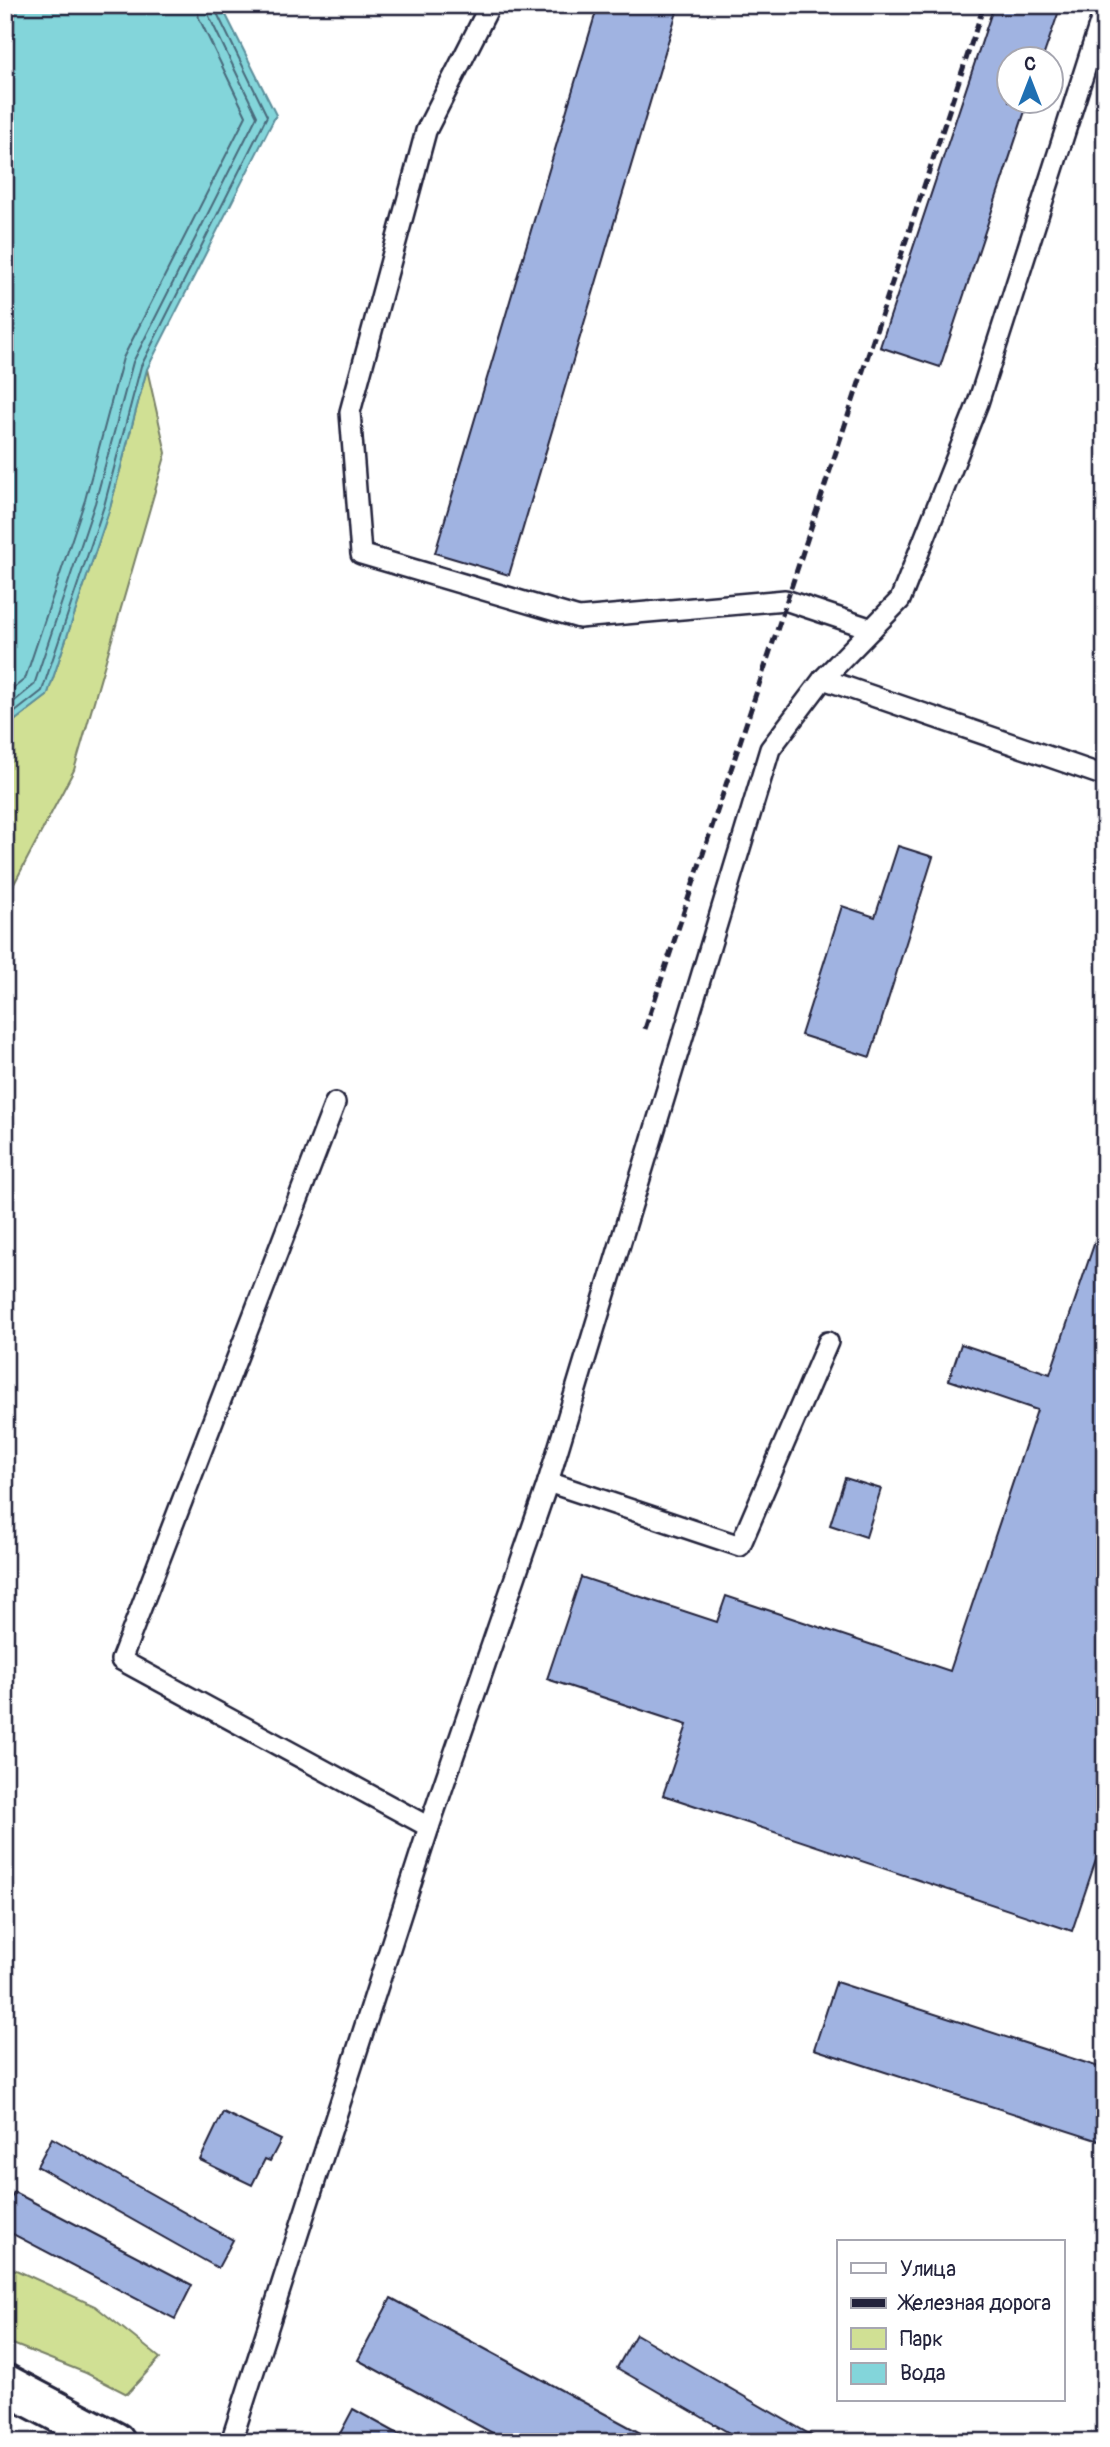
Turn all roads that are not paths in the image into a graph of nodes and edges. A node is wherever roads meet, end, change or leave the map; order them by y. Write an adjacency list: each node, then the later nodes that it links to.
1 (490, 5): 3 (lane)
2 (1105, 7): 3 (lane)
3 (872, 629): 4 (lane)
4 (823, 679): 5 (lane); 8 (lane)
5 (1105, 776)
6 (335, 1103): 9 (lane)
7 (828, 1342): 8 (lane)
8 (548, 1482): 9 (lane)
9 (429, 1827): 12 (lane)
10 (5, 2384): 11 (street)
11 (114, 2442)
12 (231, 2442)

